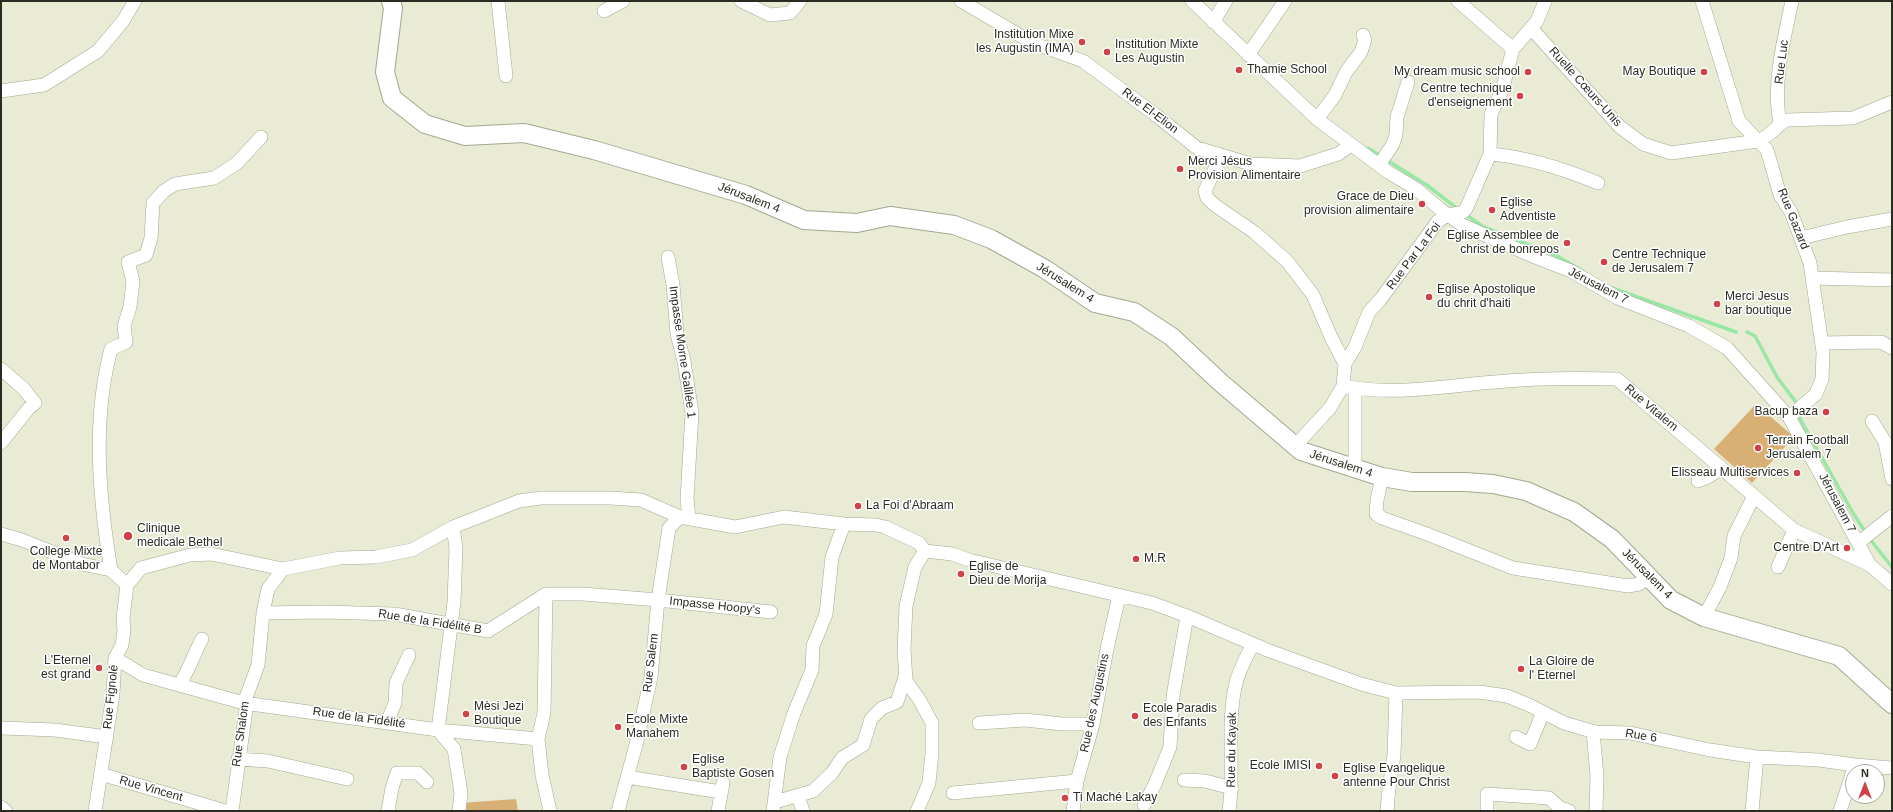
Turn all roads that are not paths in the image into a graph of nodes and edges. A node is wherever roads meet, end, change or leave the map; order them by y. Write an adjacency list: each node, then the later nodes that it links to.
1 (135, 1): 23 (street)
2 (390, 1): 48 (street, Jérusalem 4)
3 (498, 1): 21 (street)
4 (623, 1): 15 (street)
5 (741, 1): 6 (street)
6 (800, 1)
7 (961, 1): 31 (street, Rue El-Elion)
8 (1192, 1): 16 (street, Jérusalem 7)
9 (1226, 1): 16 (street)
10 (1285, 1): 20 (street)
11 (1458, 1): 19 (street)
12 (1545, 1): 17 (street, Rue Par La Foi)
13 (1702, 1): 28 (street, Rue Gazard)
14 (1792, 1): 26 (street, Rue Luc)
15 (604, 11)
16 (1213, 22): 20 (street, Jérusalem 7)
17 (1531, 28): 19 (street, Rue Par La Foi); 28 (street, Ruelle Cœurs-Unis)
18 (1363, 35): 25 (street)
19 (1513, 49): 30 (street, Rue Par La Foi)
20 (1248, 55): 25 (street, Jérusalem 7)
21 (506, 76)
22 (1408, 82): 32 (street)
23 (1, 92)
24 (1892, 102): 26 (street)
25 (1317, 119): 29 (street, Jérusalem 7)
26 (1780, 123): 28 (street)
27 (261, 137): 66 (street)
28 (1758, 141): 36 (street, Rue Gazard)
29 (1351, 145): 31 (street, Rue El-Elion); 32 (street, Jérusalem 7)
30 (1490, 154): 33 (street); 34 (street, Rue Par La Foi)
31 (1221, 155): 42 (street)
32 (1379, 165): 34 (street, Jérusalem 7)
33 (1598, 183)
34 (1448, 215): 42 (street, Rue Par La Foi); 45 (street, Jérusalem 7)
35 (1892, 219): 36 (street)
36 (1801, 238): 38 (street, Rue Gazard)
37 (668, 258): 56 (street, Impasse Morne Galilée 1)
38 (1812, 278): 39 (street); 40 (street, Rue Gazard)
39 (1892, 280)
40 (1822, 343): 41 (street); 45 (street, Rue Gazard)
41 (1892, 348)
42 (1345, 364): 44 (street, Rue Par La Foi)
43 (1, 369): 47 (street)
44 (1349, 387): 48 (street, Rue Par La Foi); 49 (street, Rue Vitalem); 50 (street)
45 (1789, 417): 61 (street, Jérusalem 7)
46 (1872, 421): 52 (street)
47 (1, 443)
48 (1295, 446): 50 (street, Jérusalem 4)
49 (1720, 466): 53 (street); 54 (street, Rue Vitalem)
50 (1355, 468): 51 (street, Jérusalem 4)
51 (1382, 477): 67 (street, Jérusalem 4); 67 (street)
52 (1892, 479)
53 (1698, 481)
54 (1754, 496): 59 (street, Rue Vitalem); 76 (street)
55 (1892, 516): 61 (street)
56 (684, 518): 57 (street); 58 (street); 72 (street, Rue Salem)
57 (844, 524): 62 (street); 112 (street)
58 (453, 527): 65 (street); 77 (street)
59 (1794, 530): 63 (street, Rue Vitalem); 64 (street)
60 (1, 534): 66 (street)
61 (1858, 543): 63 (street, Jérusalem 7)
62 (925, 551): 71 (street, Rue 6); 82 (street)
63 (1870, 565): 69 (street, Jérusalem 7)
64 (1778, 567)
65 (283, 569): 68 (street); 74 (street, Rue Shalom)
66 (110, 570): 68 (street)
67 (1649, 577): 76 (street, Jérusalem 4)
68 (127, 584): 81 (street, Rue Fignolé)
69 (1892, 584)
70 (546, 594): 72 (street); 77 (street, Rue de la Fidélité B); 96 (street)
71 (1119, 596): 75 (street, Rue 6); 90 (street, Rue des Augustins)
72 (658, 600): 73 (street, Impasse Hoopy's); 101 (street, Rue Salem)
73 (771, 612)
74 (263, 613): 77 (street, Rue de la Fidélité B); 85 (street, Rue Shalom)
75 (1187, 616): 79 (street, Rue 6); 110 (street)
76 (1704, 617): 86 (street, Jérusalem 4)
77 (452, 625): 92 (street)
78 (202, 639): 83 (street)
79 (1253, 644): 84 (street, Rue 6); 106 (street, Rue du Kayak)
80 (410, 655): 88 (street)
81 (115, 658): 83 (street, Rue de la Fidélité); 94 (street, Rue Fignolé)
82 (905, 677): 109 (street); 123 (street)
83 (180, 684): 85 (street, Rue de la Fidélité)
84 (1396, 693): 87 (street, Rue 6); 126 (street)
85 (244, 703): 88 (street, Rue de la Fidélité); 98 (street, Rue Shalom)
86 (1892, 704)
87 (1543, 712): 93 (street, Rue 6); 95 (street)
88 (387, 722): 92 (street, Rue de la Fidélité)
89 (979, 723): 90 (street)
90 (1093, 724): 104 (street, Rue des Augustins)
91 (1, 728): 94 (street)
92 (438, 730): 96 (street, Rue de la Fidélité); 118 (street)
93 (1593, 732): 97 (street, Rue 6); 129 (street)
94 (107, 737): 100 (street, Rue Fignolé)
95 (1516, 737)
96 (538, 738): 119 (street)
97 (1757, 757): 99 (street, Rue 6); 130 (street)
98 (238, 759): 102 (street); 116 (street, Rue Shalom)
99 (1847, 764)
100 (101, 774): 114 (street, Rue Fignolé); 115 (street, Rue Vincent)
101 (627, 777): 120 (street, Rue Salem); 121 (street)
102 (347, 779)
103 (1184, 780): 106 (street)
104 (1077, 781): 107 (street); 124 (street, Rue des Augustins)
105 (427, 782): 117 (street)
106 (1232, 788): 125 (street, Rue du Kayak)
107 (953, 793)
108 (1845, 795): 131 (street)
109 (798, 796): 112 (street); 122 (street)
110 (1144, 805)
111 (1, 807): 113 (street)
112 (774, 807)
113 (6, 811)
114 (95, 811)
115 (225, 811)
116 (232, 811)
117 (388, 811)
118 (459, 811)
119 (550, 811)
120 (618, 811)
121 (718, 811)
122 (804, 811)
123 (916, 811)
124 (1073, 811)
125 (1228, 811)
126 (1387, 811)
127 (1487, 811): 128 (street)
128 (1569, 811)
129 (1596, 811)
130 (1752, 811)
131 (1840, 811)

